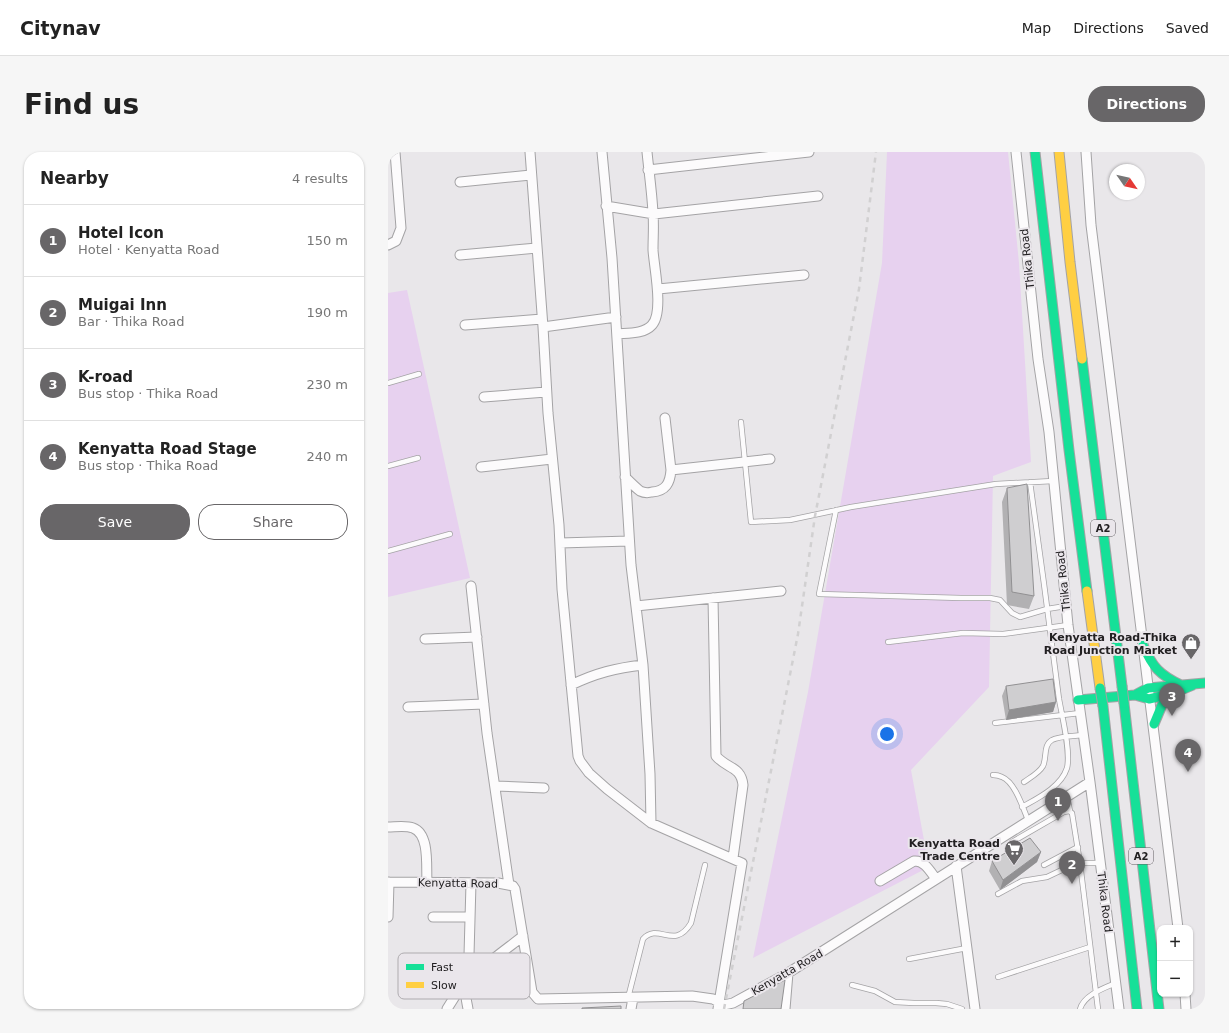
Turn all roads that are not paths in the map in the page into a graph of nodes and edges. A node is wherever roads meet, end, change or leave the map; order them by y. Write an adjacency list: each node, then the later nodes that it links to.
1 (396, 152): 16 (street)
2 (530, 152): 11 (street)
3 (602, 152): 14 (street)
4 (646, 152): 10 (street)
5 (809, 152): 10 (street)
6 (1016, 152): 39 (street, Thika Road)
7 (1034, 152): 131 (main road, Thika Road / A2, bridge)
8 (1059, 152): 132 (main road, A2, bridge)
9 (1086, 152): 57 (street)
10 (648, 170): 15 (street)
11 (531, 175): 12 (street); 17 (street)
12 (460, 182)
13 (818, 196): 15 (street)
14 (606, 206): 15 (street); 21 (street)
15 (654, 214): 20 (street)
16 (388, 245)
17 (537, 248): 18 (street); 22 (street)
18 (460, 255)
19 (804, 275): 20 (street)
20 (658, 289): 24 (street)
21 (616, 317): 22 (street); 24 (street)
22 (542, 323): 23 (street); 27 (street)
23 (465, 325)
24 (617, 334): 38 (street)
25 (419, 374): 26 (lane)
26 (388, 383)
27 (546, 392): 28 (street); 32 (street)
28 (484, 397)
29 (665, 418): 37 (street)
30 (741, 422): 34 (lane)
31 (418, 458): 35 (lane)
32 (552, 459): 36 (street); 44 (street)
33 (770, 460): 34 (street)
34 (746, 462): 37 (street); 41 (lane)
35 (388, 466)
36 (481, 467)
37 (671, 470): 38 (street)
38 (626, 477): 43 (street)
39 (1052, 481): 40 (lane); 50 (street, Thika Road)
40 (1030, 482): 41 (lane); 51 (lane)
41 (836, 510): 51 (lane)
42 (450, 534): 45 (lane)
43 (629, 541): 44 (street); 49 (street)
44 (560, 543): 60 (street)
45 (388, 551)
46 (471, 586): 54 (street)
47 (780, 591): 48 (street)
48 (713, 598): 49 (street); 87 (street)
49 (636, 606): 58 (street)
50 (1066, 606): 51 (lane); 52 (street, Thika Road)
51 (1047, 609): 53 (lane)
52 (1068, 626): 53 (lane); 65 (street, Thika Road)
53 (1050, 627): 56 (lane); 69 (lane)
54 (477, 637): 55 (street); 66 (street)
55 (425, 639)
56 (888, 642)
57 (1143, 645): 61 (street); 62 (main road)
58 (643, 665): 60 (street); 83 (street)
59 (1205, 683): 62 (main road)
60 (571, 684): 83 (street)
61 (1148, 688): 62 (main road); 63 (main road); 64 (street)
62 (1178, 688): 64 (main road); 71 (main road)
63 (1135, 695): 64 (main road); 65 (main road)
64 (1149, 699): 71 (street)
65 (1078, 700): 68 (street, Thika Road)
66 (484, 704): 67 (street); 77 (street)
67 (408, 707)
68 (1080, 713): 69 (lane); 72 (street, Thika Road)
69 (1062, 715): 70 (lane); 73 (lane)
70 (996, 723)
71 (1154, 724): 103 (street)
72 (1083, 735): 73 (lane); 76 (street, Thika Road)
73 (1065, 737): 75 (lane); 80 (lane)
74 (993, 775): 80 (lane)
75 (1024, 782)
76 (1090, 782): 79 (street, Kenyatta Road); 89 (street, Thika Road)
77 (495, 786): 78 (street); 98 (street)
78 (544, 788)
79 (1067, 796): 81 (lane); 82 (street, Kenyatta Road)
80 (1022, 807): 82 (lane)
81 (1070, 811): 85 (lane); 86 (lane)
82 (1028, 820): 91 (street, Kenyatta Road)
83 (651, 823): 87 (street)
84 (388, 828): 96 (street)
85 (1012, 842)
86 (1078, 847): 88 (lane); 92 (lane)
87 (733, 858): 121 (street)
88 (1080, 863): 89 (lane); 99 (lane); 105 (lane)
89 (1100, 863): 114 (street, Thika Road)
90 (705, 865): 118 (lane)
91 (956, 866): 93 (street, Kenyatta Road); 106 (street)
92 (1044, 866)
93 (936, 879): 94 (street); 111 (street, Kenyatta Road)
94 (880, 881)
95 (388, 882): 96 (street, Kenyatta Road); 102 (street)
96 (427, 882): 97 (street, Kenyatta Road)
97 (471, 883): 98 (street, Kenyatta Road); 101 (street)
98 (509, 884): 104 (street, Kenyatta Road)
99 (998, 894)
100 (433, 917): 101 (street)
101 (470, 917): 107 (street)
102 (388, 918)
103 (1178, 925)
104 (523, 936): 108 (street); 109 (street, Kenyatta Road)
105 (1090, 947): 112 (lane); 116 (lane)
106 (967, 948): 110 (lane); 127 (street)
107 (469, 953)
108 (502, 953)
109 (526, 953)
110 (909, 959)
111 (788, 973): 121 (street, Kenyatta Road); 125 (street)
112 (998, 977)
113 (530, 980): 118 (street, Kenyatta Road)
114 (1116, 983): 116 (lane); 130 (street, Thika Road)
115 (852, 985): 126 (lane)
116 (1096, 992): 128 (lane); 129 (lane)
117 (1185, 997): 133 (street)
118 (631, 998): 121 (street, Kenyatta Road); 124 (street)
119 (453, 999): 122 (street)
120 (467, 999): 123 (street)
121 (719, 1006)
122 (447, 1009)
123 (468, 1009)
124 (630, 1009)
125 (785, 1009)
126 (962, 1009)
127 (975, 1009)
128 (1080, 1009)
129 (1098, 1009)
130 (1119, 1009)
131 (1137, 1009)
132 (1159, 1009)
133 (1186, 1009)

